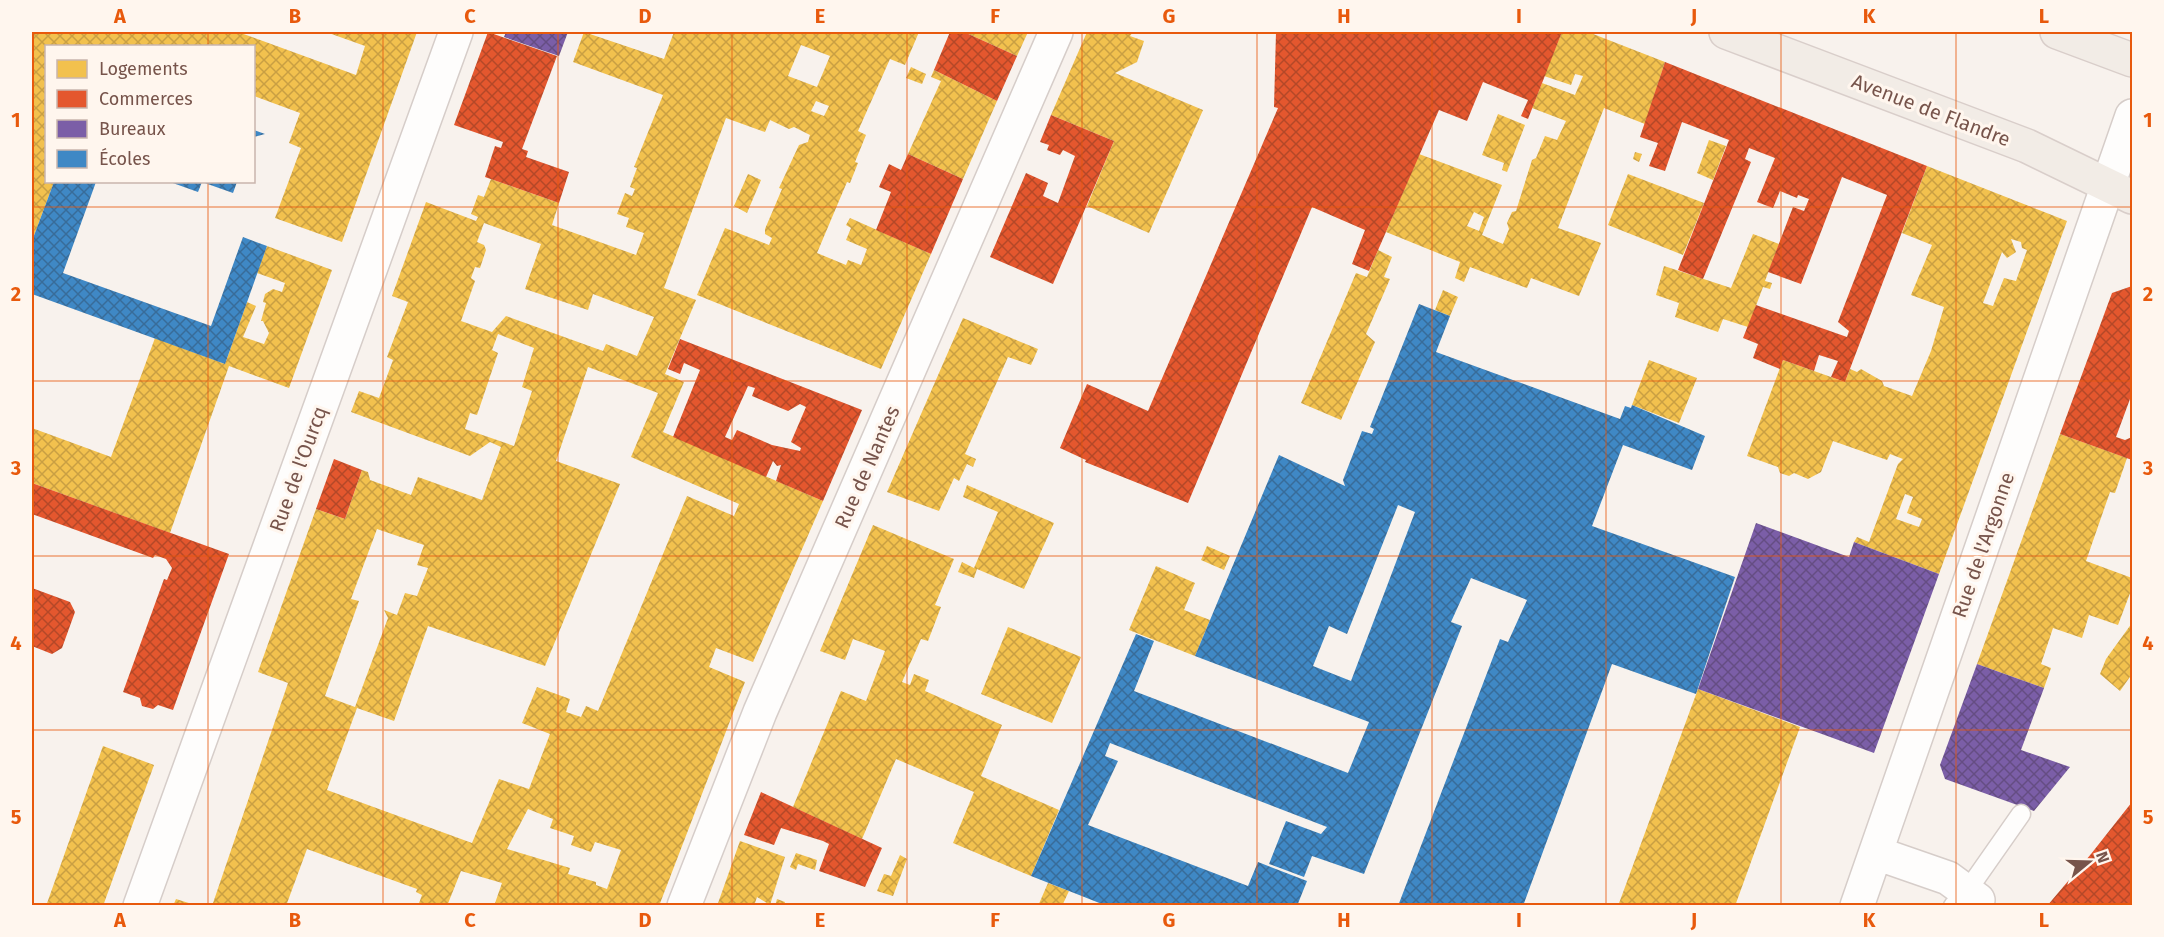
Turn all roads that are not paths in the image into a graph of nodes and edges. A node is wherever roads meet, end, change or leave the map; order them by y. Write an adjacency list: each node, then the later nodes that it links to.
1 (456, 32): 11 (street, Rue de l'Ourcq)
2 (1056, 32): 12 (street, Rue de Nantes)
3 (1726, 32): 7 (main road, Avenue de Flandre)
4 (2057, 32): 5 (main road)
5 (2133, 60)
6 (2133, 116): 7 (street, Rue de l'Argonne)
7 (2121, 191): 9 (street, Rue de l'Argonne)
8 (2021, 814): 10 (lane)
9 (1876, 853): 10 (street); 13 (street, Rue de l'Argonne)
10 (1966, 899)
11 (140, 906)
12 (684, 906)
13 (1857, 906)

